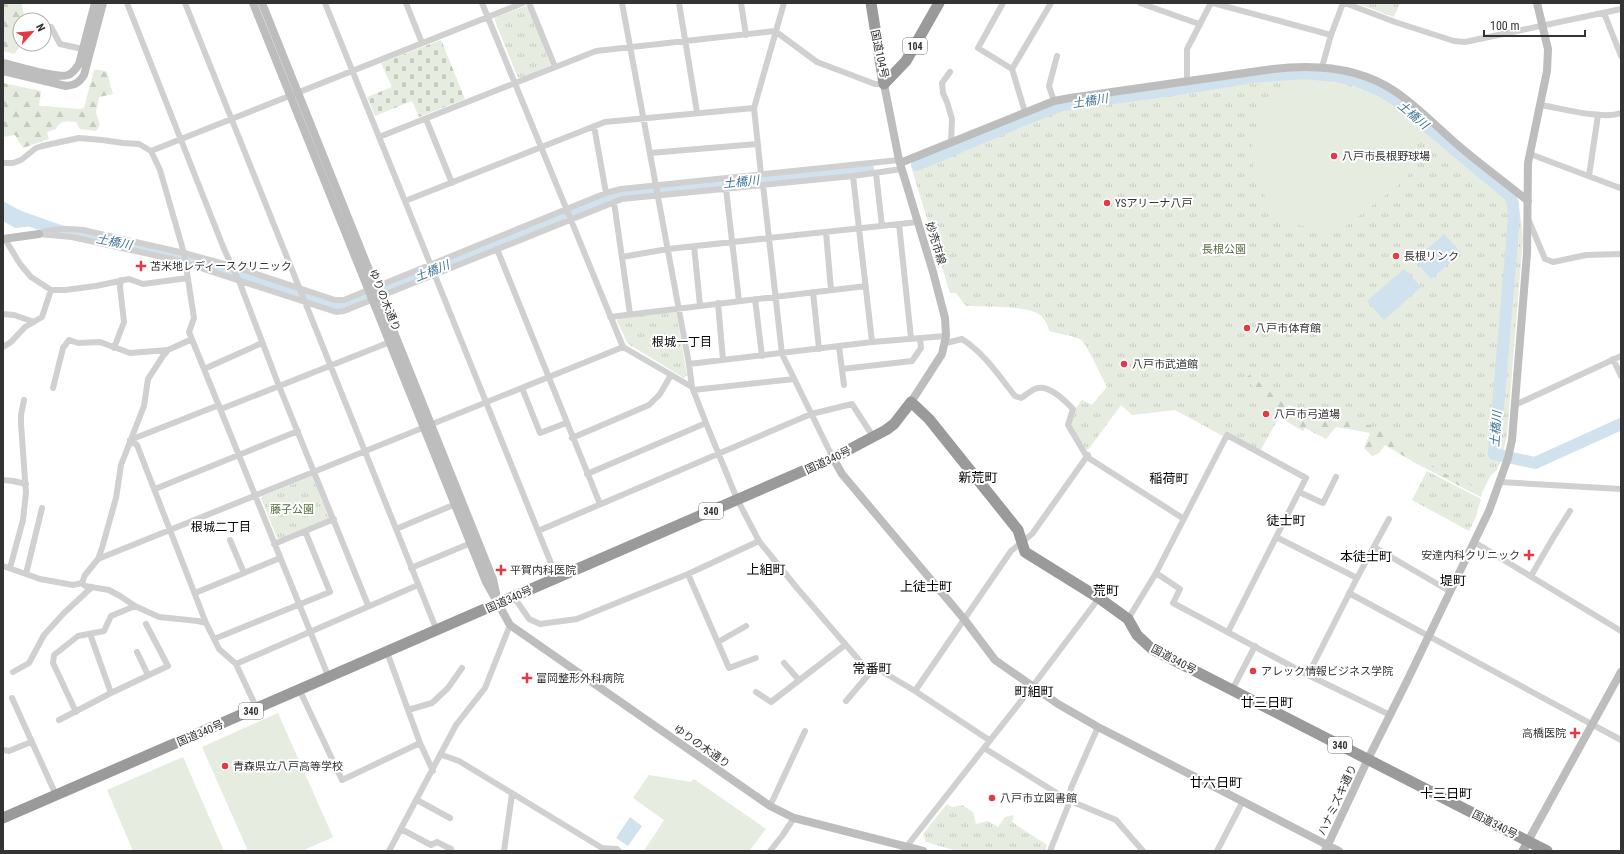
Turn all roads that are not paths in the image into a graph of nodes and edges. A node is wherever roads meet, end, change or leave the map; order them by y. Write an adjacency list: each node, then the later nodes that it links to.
1 (95, 3): 36 (street)
2 (103, 3): 36 (street)
3 (127, 3): 62 (street)
4 (185, 3): 58 (street)
5 (253, 3): 49 (street, ゆりの木通り)
6 (262, 3): 49 (street, ゆりの木通り)
7 (325, 3): 43 (street)
8 (406, 3): 34 (street)
9 (482, 3): 26 (street)
10 (522, 3): 26 (street)
11 (529, 3): 40 (street)
12 (622, 3): 35 (street)
13 (679, 3): 33 (street)
14 (741, 3): 31 (street)
15 (784, 3): 30 (street)
16 (871, 3): 48 (highway, 国道104号)
17 (939, 3): 48 (highway, 国道104号 / 104)
18 (1003, 3): 42 (street)
19 (1051, 3): 42 (street)
20 (1140, 3): 27 (street)
21 (1212, 3): 27 (street); 32 (street)
22 (1344, 3): 28 (street); 32 (street)
23 (1537, 3): 28 (street, ハナミズキ通り)
24 (1621, 9): 25 (street)
25 (1604, 13): 28 (street); 38 (street)
26 (488, 17): 34 (street); 47 (street)
27 (1199, 24): 46 (street)
28 (1544, 27): 51 (street, ハナミズキ通り)
29 (52, 29): 36 (street)
30 (775, 32): 31 (street); 48 (street); 52 (street)
31 (746, 35): 33 (street)
32 (1331, 35): 41 (street)
33 (686, 41): 35 (street); 53 (street)
34 (422, 43): 43 (street)
35 (630, 48): 40 (street); 57 (street)
36 (86, 50): 39 (street); 44 (street)
37 (1057, 56): 50 (street)
38 (1621, 56)
39 (3, 63)
40 (555, 67): 47 (street)
41 (1322, 67): 46 (street); 83 (street)
42 (1012, 69): 54 (street)
43 (352, 70): 49 (street); 61 (street)
44 (3, 71)
45 (950, 72): 63 (street)
46 (1187, 80): 50 (street)
47 (515, 83): 59 (street); 65 (street)
48 (884, 84): 70 (street, 妙売市線)
49 (295, 94): 58 (street); 112 (street, ゆりの木通り)
50 (1054, 101): 54 (street)
51 (1540, 105): 56 (street); 68 (street, ハナミズキ通り)
52 (754, 108): 53 (street); 64 (street)
53 (697, 112): 57 (street)
54 (1025, 112): 63 (street)
55 (1621, 113): 56 (street)
56 (1598, 115): 74 (street)
57 (643, 118): 60 (street); 67 (street)
58 (232, 119): 62 (street); 111 (street)
59 (426, 119): 61 (street); 75 (street)
60 (594, 126): 65 (street); 80 (street)
61 (380, 137): 82 (street)
62 (181, 139): 66 (street); 105 (street)
63 (951, 142): 70 (street)
64 (757, 144): 67 (street); 72 (street)
65 (542, 147): 75 (street); 85 (street)
66 (151, 151): 69 (street); 100 (street)
67 (650, 153): 76 (street)
68 (1530, 154): 74 (street); 83 (street, ハナミズキ通り)
69 (3, 164)
70 (901, 164): 71 (street); 72 (street); 88 (street, 妙売市線)
71 (876, 173): 73 (street); 90 (street)
72 (761, 174): 76 (street)
73 (853, 176): 77 (street); 91 (street)
74 (1589, 176): 78 (street)
75 (452, 183): 82 (street)
76 (656, 185): 80 (street); 81 (street)
77 (763, 185): 79 (street); 94 (street)
78 (1621, 187)
79 (726, 189): 81 (street); 96 (street)
80 (606, 193): 85 (street)
81 (658, 195): 84 (street); 98 (street)
82 (405, 201): 104 (street)
83 (1528, 201): 87 (street, ハナミズキ通り)
84 (614, 202): 86 (street); 102 (street)
85 (567, 210): 86 (street); 104 (street)
86 (571, 220): 99 (street); 126 (street)
87 (1528, 221): 101 (street); 162 (street, ハナミズキ通り)
88 (918, 222): 89 (street); 131 (street, 妙売市線)
89 (899, 224): 90 (street); 128 (street)
90 (882, 226): 91 (street)
91 (860, 229): 92 (street); 110 (street)
92 (826, 232): 94 (street); 114 (street)
93 (40, 234): 95 (street); 100 (street); 103 (street)
94 (769, 238): 96 (street); 116 (street)
95 (4, 239): 113 (street)
96 (732, 242): 97 (street); 119 (street)
97 (694, 246): 98 (street); 122 (street)
98 (668, 249): 102 (street); 123 (street)
99 (497, 250): 106 (street); 152 (street)
100 (184, 253): 103 (street); 105 (street)
101 (1621, 254)
102 (622, 256): 125 (street)
103 (186, 263): 107 (street); 109 (street)
104 (431, 264): 106 (street); 112 (street)
105 (232, 266): 109 (street); 111 (street)
106 (435, 274): 117 (street); 161 (street)
107 (188, 278): 108 (street); 130 (street)
108 (121, 280): 113 (street); 138 (street)
109 (240, 281): 120 (street); 134 (street)
110 (866, 286): 114 (street); 133 (street)
111 (299, 288): 112 (street); 120 (street)
112 (371, 288): 117 (street, ゆりの木通り)
113 (51, 290): 127 (street)
114 (832, 290): 115 (street)
115 (813, 292): 116 (street); 139 (street)
116 (775, 296): 118 (street); 141 (street)
117 (375, 298): 120 (street); 132 (street, ゆりの木通り); 167 (street, ゆりの木通り)
118 (755, 299): 119 (street); 142 (street)
119 (739, 301): 121 (street)
120 (305, 302): 147 (street)
121 (718, 303): 122 (street); 145 (street)
122 (700, 305): 123 (street)
123 (678, 308): 125 (street); 146 (street)
124 (3, 314): 127 (street)
125 (630, 314): 126 (street)
126 (610, 317): 137 (street)
127 (34, 322): 136 (street)
128 (911, 338): 129 (street); 133 (street)
129 (920, 338): 131 (street); 149 (street)
130 (192, 339): 140 (street); 148 (street)
131 (946, 339): 160 (street, 妙売市線); 175 (street)
132 (390, 342): 147 (street); 167 (street, ゆりの木通り)
133 (872, 342): 135 (street)
134 (262, 343): 148 (street); 155 (street)
135 (839, 346): 139 (street); 149 (street)
136 (3, 347)
137 (623, 347): 150 (street); 152 (street)
138 (114, 348): 140 (street); 156 (street)
139 (820, 349): 141 (street)
140 (168, 350): 171 (street)
141 (782, 354): 142 (street); 153 (street)
142 (762, 356): 145 (street)
143 (1621, 356): 144 (street)
144 (1614, 359): 151 (street); 162 (street)
145 (723, 360): 146 (street)
146 (690, 364): 158 (street)
147 (331, 366): 155 (street); 172 (street)
148 (204, 369): 163 (street)
149 (842, 369): 154 (street)
150 (671, 375): 158 (street); 169 (street)
151 (1621, 376)
152 (548, 378): 157 (street); 165 (street)
153 (794, 379): 158 (street); 164 (street)
154 (844, 385)
155 (279, 386): 163 (street); 168 (street)
156 (53, 388)
157 (522, 388): 161 (street); 165 (street)
158 (693, 389): 166 (street)
159 (24, 400): 182 (street)
160 (911, 402): 170 (highway, 国道340号 / 340); 204 (highway, 国道340号 / 340)
161 (486, 403): 167 (street); 198 (street)
162 (1515, 405): 181 (street, ハナミズキ通り)
163 (220, 407): 171 (street); 174 (street)
164 (811, 414): 170 (street); 173 (street); 176 (street)
165 (566, 423): 169 (street)
166 (706, 423): 173 (street); 178 (street)
167 (428, 427): 172 (street); 188 (street, ゆりの木通り)
168 (298, 431): 174 (street); 177 (street)
169 (572, 438): 178 (street)
170 (874, 438): 176 (highway, 国道340号 / 340)
171 (130, 440): 183 (street); 208 (street)
172 (364, 452): 177 (street); 195 (street)
173 (718, 453): 187 (street); 189 (street)
174 (239, 454): 183 (street); 186 (street)
175 (1088, 455): 193 (street); 204 (street)
176 (833, 458): 187 (highway, 国道340号 / 340); 232 (street)
177 (314, 471): 186 (street); 192 (street)
178 (587, 474): 189 (street)
179 (1336, 477): 185 (street)
180 (3, 480): 182 (street)
181 (1500, 482): 184 (street); 202 (street, ハナミズキ通り)
182 (26, 484): 210 (street)
183 (155, 489): 196 (street)
184 (1621, 489)
185 (1299, 492): 193 (street); 199 (street)
186 (255, 496): 196 (street); 205 (street)
187 (737, 499): 201 (street); 217 (highway, 国道340号 / 340)
188 (458, 503): 195 (street); 203 (street, ゆりの木通り); 228 (street, ゆりの木通り)
189 (600, 504): 198 (street)
190 (42, 508): 214 (street)
191 (1570, 510): 216 (street)
192 (334, 519): 197 (street); 229 (street)
193 (1184, 519): 213 (street)
194 (1389, 519): 206 (street)
195 (396, 529): 211 (street)
196 (170, 530): 208 (street); 223 (street)
197 (305, 531): 205 (street); 227 (street)
198 (538, 531): 217 (street)
199 (1276, 537): 218 (street); 239 (street)
200 (230, 540): 212 (street)
201 (759, 541): 215 (street); 245 (street)
202 (1474, 542): 216 (street); 222 (street, ハナミズキ通り)
203 (471, 543): 211 (street); 228 (street, ゆりの木通り)
204 (1021, 543): 226 (highway, 国道340号 / 340); 232 (street)
205 (274, 544): 207 (street)
206 (1374, 547): 218 (street); 222 (street)
207 (280, 558): 212 (street); 227 (street)
208 (98, 559): 219 (street)
209 (3, 566): 210 (street)
210 (10, 568): 214 (street)
211 (411, 568): 220 (street)
212 (244, 573): 223 (street)
213 (1156, 573): 231 (street); 239 (street)
214 (26, 574): 219 (street)
215 (688, 574): 225 (street); 244 (street)
216 (1531, 576): 240 (street)
217 (557, 578): 225 (highway, 国道340号 / 340)
218 (1357, 578): 224 (street)
219 (82, 583): 221 (street)
220 (418, 584): 229 (street); 237 (street)
221 (92, 587): 230 (street); 253 (street)
222 (1451, 592): 242 (street, ハナミズキ通り)
223 (195, 593): 233 (street)
224 (1349, 593): 242 (street); 257 (street)
225 (514, 597): 228 (highway, 国道340号 / 340)
226 (1099, 598): 231 (highway, 国道340号 / 340); 260 (street)
227 (299, 604): 238 (street); 243 (street)
228 (499, 604): 235 (street, ゆりの木通り); 237 (highway, 国道340号 / 340)
229 (368, 605): 238 (street)
230 (135, 606): 233 (street); 241 (street)
231 (1128, 618): 262 (highway, 国道340号 / 340)
232 (964, 619): 260 (street); 263 (street)
233 (206, 623): 243 (street)
234 (146, 624): 256 (street)
235 (510, 625): 282 (street); 290 (street, ゆりの木通り)
236 (746, 626): 244 (street)
237 (437, 631): 248 (highway, 国道340号 / 340)
238 (310, 632): 251 (street); 258 (street)
239 (1228, 632): 246 (street)
240 (1621, 632)
241 (90, 634): 265 (street); 270 (street)
242 (1429, 636): 271 (street, ハナミズキ通り); 273 (street)
243 (214, 639): 251 (street)
244 (718, 642): 249 (street)
245 (845, 645): 255 (street); 259 (street)
246 (1254, 646): 257 (street); 262 (street)
247 (137, 652): 256 (street)
248 (388, 652): 258 (highway, 国道340号 / 340); 269 (street)
249 (756, 658)
250 (784, 663): 259 (street)
251 (236, 664): 268 (street)
252 (462, 668): 269 (street)
253 (13, 672)
254 (1621, 672): 273 (street)
255 (870, 673): 263 (street); 267 (street)
256 (148, 675): 265 (street)
257 (1308, 675): 271 (street)
258 (329, 678): 261 (highway, 国道340号 / 340)
259 (799, 680): 264 (street)
260 (1032, 687): 274 (street); 276 (street)
261 (300, 690): 268 (highway, 国道340号 / 340); 279 (street)
262 (1232, 690): 283 (highway, 国道340号 / 340)
263 (915, 691): 276 (street)
264 (756, 692)
265 (112, 693): 270 (street)
266 (12, 698): 278 (street)
267 (846, 701)
268 (257, 708): 285 (highway, 国道340号 / 340)
269 (408, 710): 279 (street)
270 (76, 712): 272 (street)
271 (1390, 715): 283 (street, ハナミズキ通り)
272 (59, 720)
273 (1592, 725): 277 (street); 295 (street)
274 (1098, 727): 288 (street); 289 (street)
275 (805, 731): 290 (street)
276 (989, 740): 280 (street)
277 (1621, 740)
278 (31, 742): 281 (street); 285 (street)
279 (420, 743): 284 (street)
280 (984, 748): 288 (street); 297 (street)
281 (3, 750)
282 (442, 755): 284 (street); 286 (street)
283 (1368, 759): 295 (highway, 国道340号 / 340); 296 (street, ハナミズキ通り)
284 (433, 770): 287 (street)
285 (56, 794): 291 (highway, 国道340号 / 340)
286 (512, 794): 299 (street); 301 (street)
287 (417, 800): 292 (street); 294 (street)
288 (1068, 800): 304 (street); 305 (street)
289 (1243, 801): 296 (street); 306 (street)
290 (770, 806): 293 (street, ゆりの木通り)
291 (3, 818)
292 (450, 818)
293 (794, 818): 297 (street, ゆりの木通り); 302 (street)
294 (401, 829): 298 (street); 300 (street)
295 (1526, 846): 308 (highway, 国道340号 / 340)
296 (1326, 848): 307 (street)
297 (905, 849): 303 (street, ゆりの木通り)
298 (451, 850)
299 (617, 850)
300 (389, 851)
301 (504, 851)
302 (770, 851)
303 (923, 851)
304 (1050, 851)
305 (1143, 851)
306 (1217, 851)
307 (1340, 851)
308 (1547, 851)

